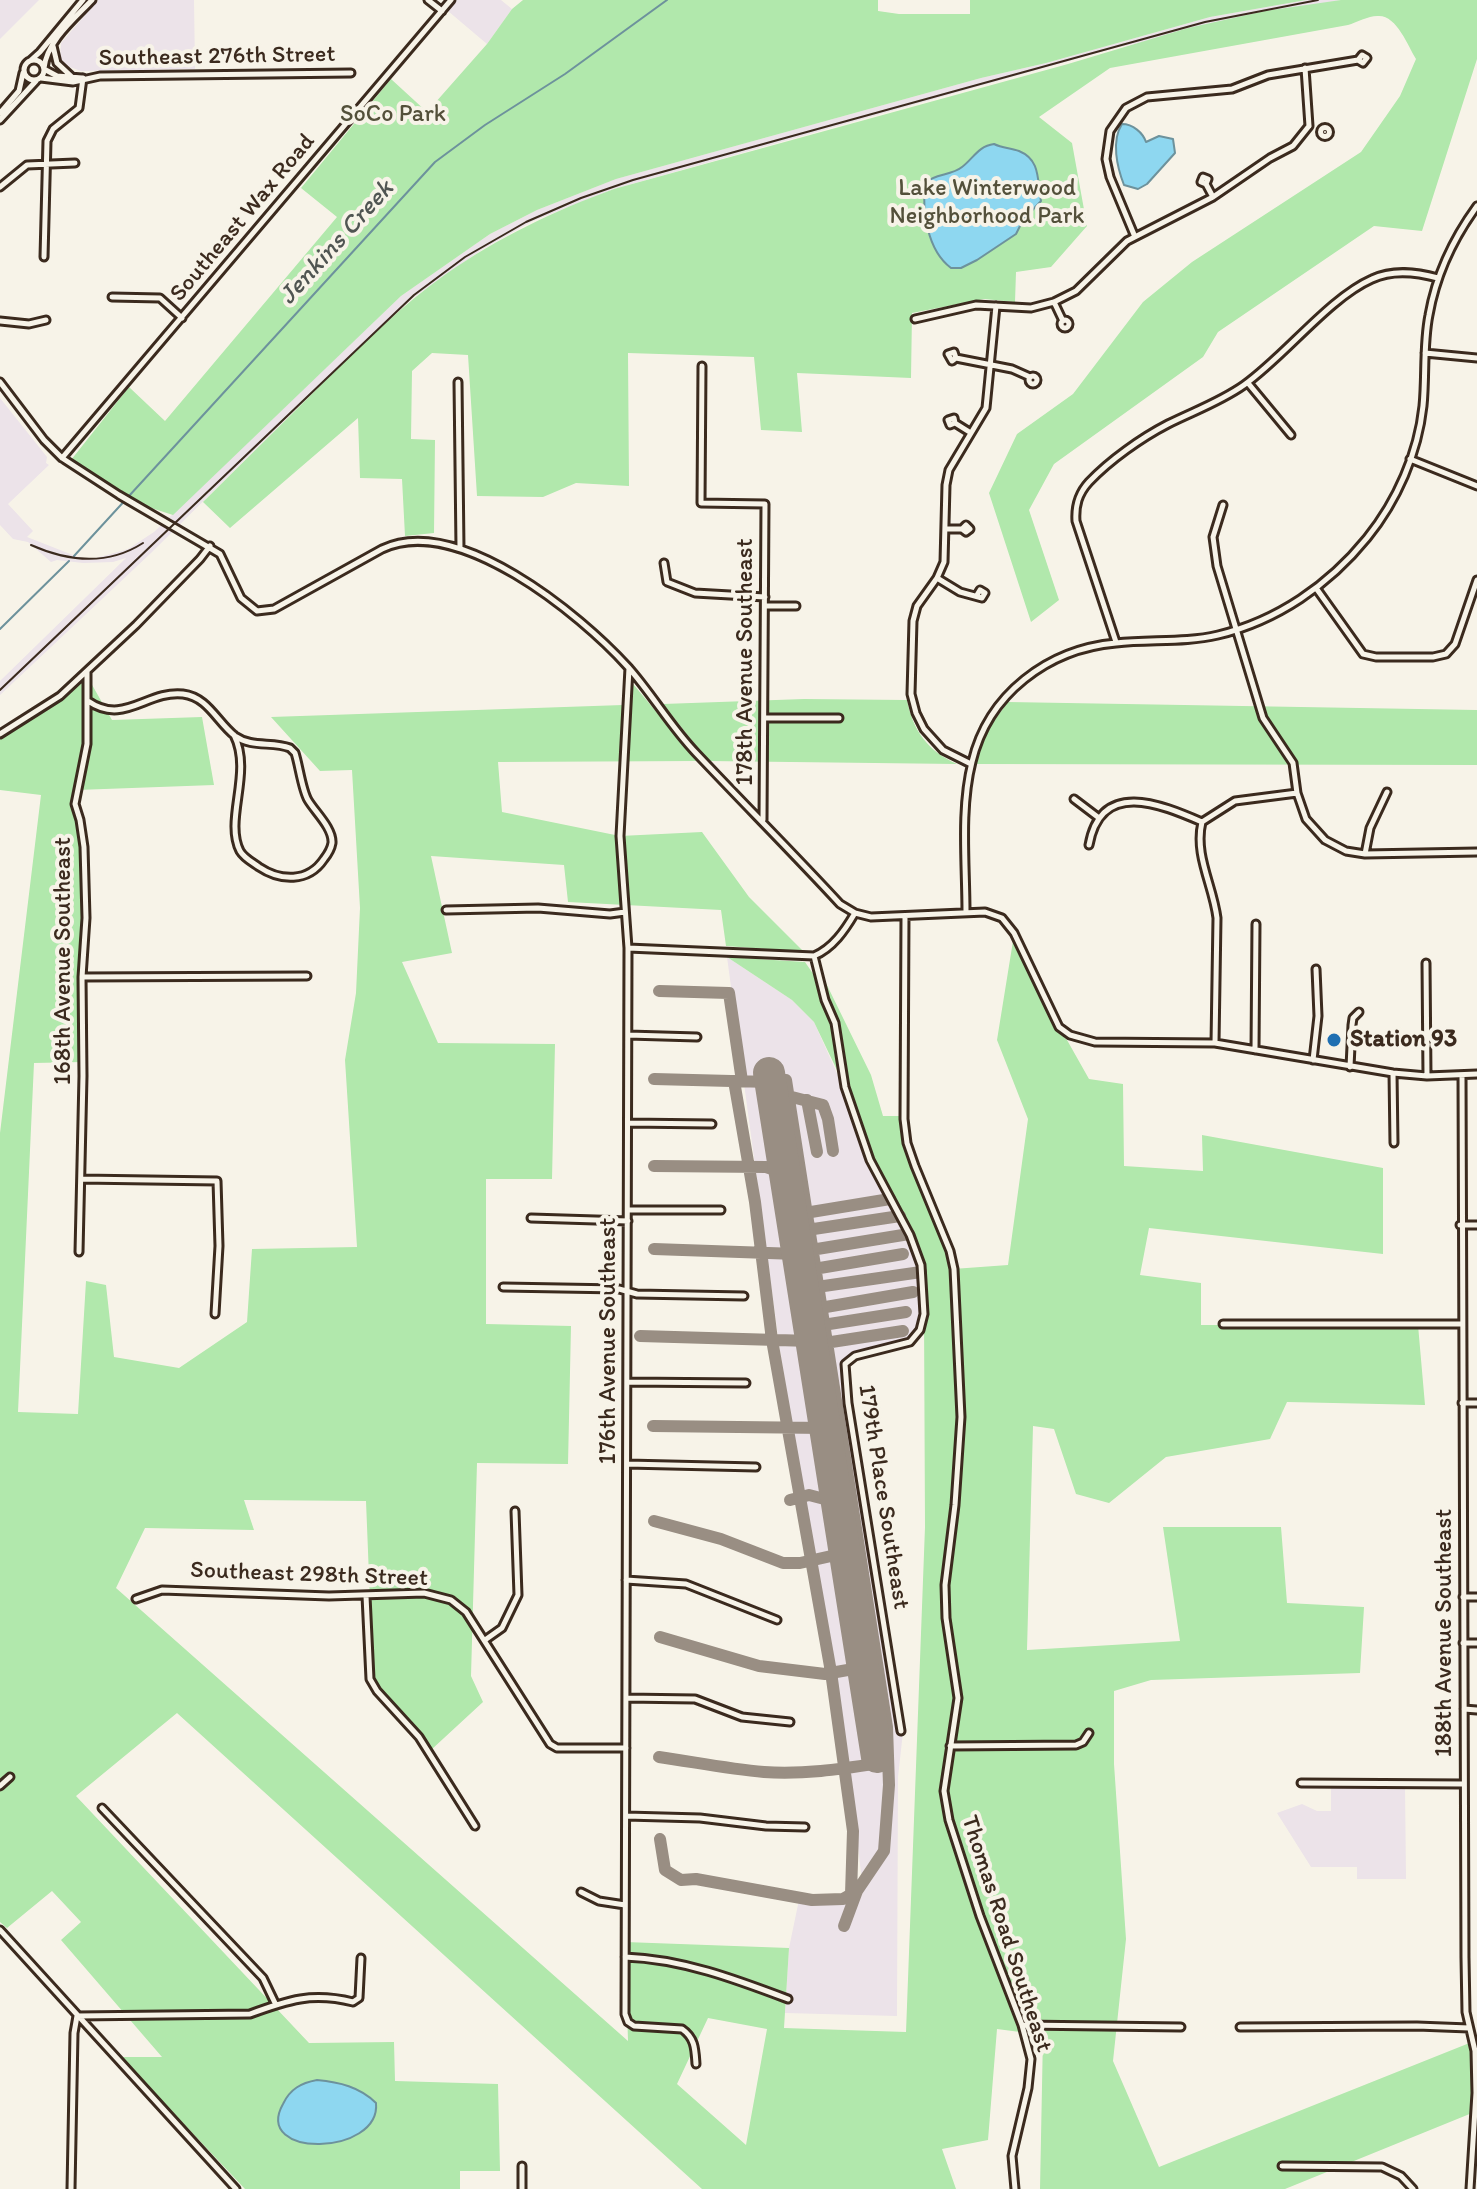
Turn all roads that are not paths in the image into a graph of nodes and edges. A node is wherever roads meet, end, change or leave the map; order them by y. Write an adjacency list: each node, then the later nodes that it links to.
1 (83, 0): 8 (street)
2 (92, 0): 6 (street)
3 (428, 0): 5 (street)
4 (451, 0): 5 (street, Southeast Wax Road)
5 (442, 11): 32 (street, Southeast Wax Road)
6 (53, 45): 9 (street); 13 (street, Southeast 276th Street)
7 (1358, 60): 10 (street)
8 (30, 61): 9 (street); 11 (street)
9 (44, 68): 13 (street, Southeast 276th Street); 14 (street)
10 (1305, 68): 18 (street); 26 (street)
11 (23, 72): 14 (street); 16 (street)
12 (351, 73): 15 (street, Southeast 276th Street)
13 (73, 77): 15 (street, Southeast 276th Street)
14 (41, 78): 15 (street, Southeast 276th Street); 17 (street)
15 (83, 78): 20 (street)
16 (0, 113)
17 (0, 120)
18 (1309, 126): 19 (street); 24 (street)
19 (1321, 130)
20 (48, 162): 21 (street); 23 (street); 27 (street)
21 (75, 163)
22 (1206, 184): 24 (street)
23 (0, 187)
24 (1213, 197): 26 (street)
25 (1477, 206): 28 (street)
26 (1135, 237): 30 (street)
27 (44, 257)
28 (1438, 278): 37 (street); 45 (street)
29 (112, 297): 32 (street)
30 (1054, 302): 31 (street); 36 (street)
31 (996, 306): 33 (street); 40 (street)
32 (182, 318): 49 (street, Southeast Wax Road)
33 (915, 319)
34 (46, 320): 35 (street)
35 (0, 321)
36 (1063, 321)
37 (1425, 353): 39 (street); 50 (street)
38 (956, 358): 40 (street)
39 (1477, 358)
40 (991, 365): 42 (street); 47 (street)
41 (702, 366): 62 (street, 178th Avenue Southeast)
42 (1030, 377)
43 (0, 382): 49 (street)
44 (458, 382): 56 (street)
45 (1248, 383): 48 (street); 66 (street)
46 (955, 423): 47 (street)
47 (971, 433): 53 (street)
48 (1291, 435)
49 (62, 458): 55 (street)
50 (1410, 459): 51 (street); 60 (street)
51 (1477, 486)
52 (1223, 505): 65 (street)
53 (945, 529): 54 (street); 58 (street)
54 (962, 529)
55 (210, 546): 56 (street); 68 (street)
56 (460, 548): 67 (street)
57 (664, 563): 62 (street)
58 (937, 578): 61 (street); 74 (street)
59 (1477, 580): 60 (street)
60 (1316, 588): 65 (street)
61 (977, 595)
62 (765, 597): 63 (street, 178th Avenue Southeast)
63 (765, 606): 64 (street); 70 (street, 178th Avenue Southeast)
64 (796, 606)
65 (1238, 630): 66 (street); 76 (street)
66 (1116, 642): 74 (street)
67 (629, 668): 79 (street); 85 (street, 176th Avenue Southeast)
68 (87, 672): 69 (street, 168th Avenue Southeast); 72 (street)
69 (87, 701): 73 (street); 95 (street, 168th Avenue Southeast)
70 (765, 718): 71 (street); 79 (street, 178th Avenue Southeast)
71 (839, 718)
72 (0, 734)
73 (234, 735): 73 (street)
74 (971, 764): 86 (street)
75 (1387, 792): 83 (street)
76 (1297, 793): 80 (street); 83 (street)
77 (1074, 799): 78 (street)
78 (1099, 818): 80 (street); 81 (street)
79 (763, 821): 87 (street)
80 (1202, 822): 99 (street)
81 (1089, 845)
82 (1477, 852): 83 (street)
83 (1365, 854)
84 (446, 910): 85 (street)
85 (625, 912): 90 (street, 176th Avenue Southeast)
86 (966, 912): 88 (street); 99 (street)
87 (855, 913): 88 (street); 91 (street)
88 (905, 916): 146 (street, Thomas Road Southeast)
89 (1256, 924): 100 (street)
90 (628, 948): 91 (street); 97 (street, 176th Avenue Southeast)
91 (814, 956): 144 (street, 179th Place Southeast)
92 (1426, 963): 106 (street)
93 (1316, 969): 101 (street)
94 (307, 976): 95 (street)
95 (82, 977): 110 (street, 168th Avenue Southeast)
96 (1359, 1012): 102 (street)
97 (628, 1035): 98 (street); 107 (street, 176th Avenue Southeast)
98 (697, 1037)
99 (1215, 1043): 100 (street)
100 (1255, 1050): 101 (street)
101 (1313, 1060): 102 (street)
102 (1350, 1067): 103 (street)
103 (1393, 1073): 106 (street); 109 (street)
104 (1477, 1074): 105 (street)
105 (1462, 1075): 106 (street); 115 (street, 188th Avenue Southeast)
106 (1427, 1076)
107 (628, 1123): 108 (street); 111 (street, 176th Avenue Southeast)
108 (712, 1124)
109 (1394, 1143)
110 (81, 1179): 117 (street, 168th Avenue Southeast); 121 (street)
111 (628, 1210): 112 (street); 114 (street, 176th Avenue Southeast)
112 (721, 1210)
113 (531, 1218): 114 (street)
114 (628, 1221): 119 (street, 176th Avenue Southeast)
115 (1460, 1225): 116 (street); 123 (street, 188th Avenue Southeast)
116 (1477, 1225)
117 (79, 1252)
118 (503, 1287): 119 (street)
119 (627, 1292): 120 (street); 124 (street, 176th Avenue Southeast)
120 (744, 1296)
121 (215, 1314)
122 (1223, 1324): 123 (street)
123 (1461, 1324): 126 (street, 188th Avenue Southeast)
124 (627, 1382): 125 (street); 128 (street, 176th Avenue Southeast)
125 (746, 1383)
126 (1462, 1403): 127 (street); 133 (street, 188th Avenue Southeast)
127 (1477, 1403)
128 (627, 1464): 129 (street); 131 (street, 176th Avenue Southeast)
129 (756, 1467)
130 (515, 1511): 137 (street)
131 (626, 1580): 136 (street); 140 (street, 176th Avenue Southeast)
132 (366, 1596): 135 (street, Southeast 298th Street); 137 (street, Southeast 298th Street); 154 (street)
133 (1463, 1597): 134 (street); 138 (street, 188th Avenue Southeast)
134 (1477, 1597)
135 (136, 1599)
136 (777, 1620)
137 (485, 1640): 147 (street, Southeast 298th Street)
138 (1463, 1643): 139 (street); 141 (street, 188th Avenue Southeast)
139 (1477, 1643)
140 (626, 1698): 143 (street); 147 (street, 176th Avenue Southeast)
141 (1464, 1709): 142 (street); 150 (street, 188th Avenue Southeast)
142 (1477, 1710)
143 (790, 1722)
144 (901, 1731)
145 (1089, 1733): 146 (street)
146 (950, 1746): 164 (street, Thomas Road Southeast)
147 (626, 1748): 153 (street, 176th Avenue Southeast)
148 (10, 1777): 151 (street)
149 (1301, 1783): 150 (street)
150 (1464, 1784): 167 (street, 188th Avenue Southeast)
151 (0, 1786)
152 (102, 1808): 162 (street)
153 (626, 1816): 155 (street); 157 (street, 176th Avenue Southeast)
154 (475, 1826)
155 (805, 1827)
156 (581, 1892): 157 (street)
157 (625, 1905): 159 (street, 176th Avenue Southeast)
158 (0, 1930): 163 (street)
159 (625, 1957): 161 (street); 168 (street, 176th Avenue Southeast)
160 (361, 1958): 162 (street)
161 (788, 1999)
162 (275, 2003): 163 (street)
163 (77, 2016): 171 (street); 172 (street)
164 (1022, 2025): 165 (street); 174 (street, Thomas Road Southeast)
165 (1181, 2027)
166 (1240, 2027): 167 (street)
167 (1469, 2028): 176 (street, 188th Avenue Southeast)
168 (696, 2064)
169 (522, 2166): 173 (street)
170 (1282, 2166): 175 (street)
171 (71, 2189)
172 (236, 2189)
173 (522, 2189)
174 (1015, 2189)
175 (1413, 2189)
176 (1470, 2189)

